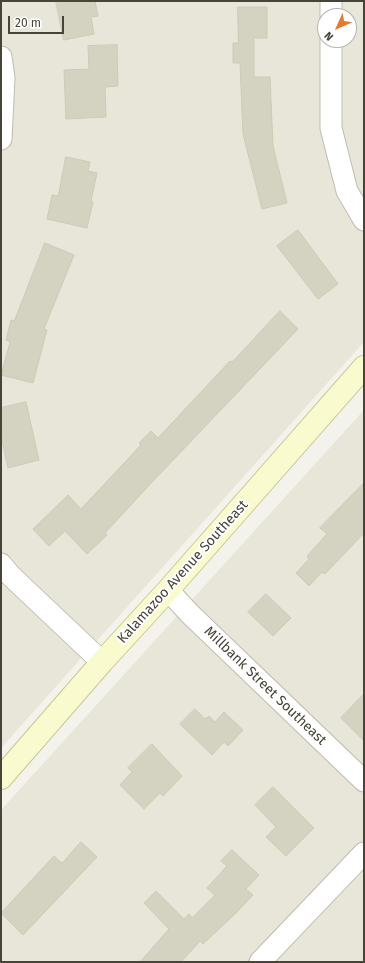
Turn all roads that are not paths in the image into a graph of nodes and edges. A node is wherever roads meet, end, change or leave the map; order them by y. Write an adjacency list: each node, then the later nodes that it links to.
1 (331, 48): 4 (street)
2 (1, 57): 3 (street)
3 (1, 139)
4 (364, 220)
5 (364, 367): 7 (main road, Kalamazoo Avenue Southeast)
6 (1, 564): 8 (street)
7 (168, 590): 8 (main road, Kalamazoo Avenue Southeast); 10 (street, Millbank Street Southeast)
8 (102, 662): 9 (main road, Kalamazoo Avenue Southeast)
9 (1, 778)
10 (364, 781)
11 (364, 853): 12 (street)
12 (260, 962)

